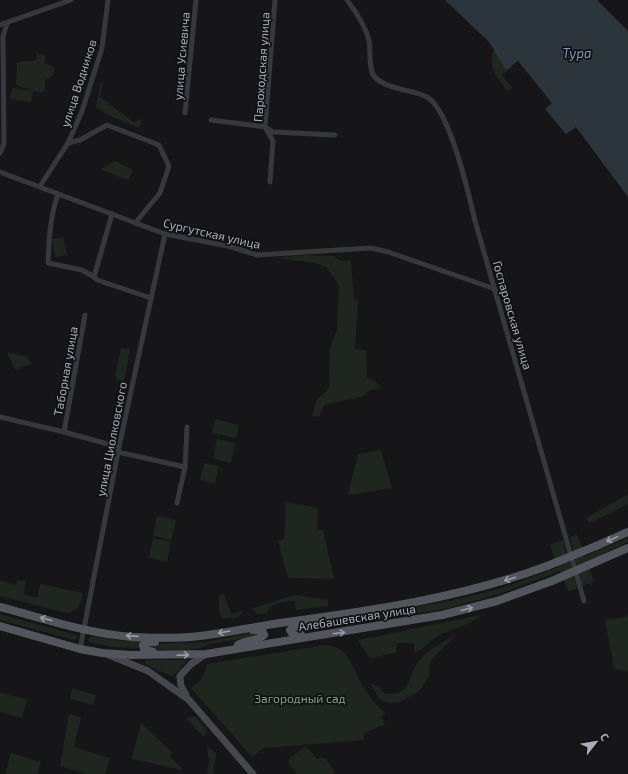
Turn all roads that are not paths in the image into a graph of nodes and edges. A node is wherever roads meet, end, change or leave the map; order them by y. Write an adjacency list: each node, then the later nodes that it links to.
1 (71, 0): 6 (street)
2 (108, 0): 12 (street, улица Водников)
3 (196, 0): 8 (street, улица Усиевича)
4 (275, 0): 10 (street, Пароходская улица)
5 (346, 0): 22 (street, Госпаровская улица)
6 (7, 24): 7 (street); 13 (street)
7 (0, 25)
8 (185, 113)
9 (210, 120): 10 (street)
10 (265, 127): 11 (street); 15 (street, Пароходская улица)
11 (335, 135)
12 (68, 143): 16 (street, улица Водников); 19 (street)
13 (0, 153)
14 (0, 172): 16 (street, Сургутская улица)
15 (270, 182)
16 (40, 186): 17 (street, Сургутская улица)
17 (58, 194): 18 (street, Сургутская улица); 21 (street)
18 (112, 214): 19 (street, Сургутская улица); 21 (street)
19 (135, 223): 20 (street, Сургутская улица)
20 (165, 234): 22 (street, Сургутская улица); 23 (street, улица Циолковского)
21 (94, 277): 23 (street)
22 (495, 289): 33 (street, Госпаровская улица)
23 (151, 298): 28 (street, улица Циолковского)
24 (85, 314): 27 (street, Таборная улица)
25 (0, 417): 27 (street)
26 (187, 427): 29 (street)
27 (64, 432): 28 (street)
28 (119, 450): 29 (street); 38 (street, улица Циолковского)
29 (185, 467): 30 (street)
30 (177, 503)
31 (628, 532): 35 (main road, Алебашевская улица, one-way to 35, bridge)
32 (628, 548): 39 (main road, Алебашевская улица, one-way to 32, bridge)
33 (584, 601)
34 (0, 606): 38 (main road, Алебашевская улица, one-way to 34)
35 (325, 617): 37 (main road, Алебашевская улица); 39 (main road)
36 (0, 626): 41 (main road, Алебашевская улица)
37 (248, 628): 40 (main road, Алебашевская улица, one-way to 40); 42 (main road)
38 (84, 629): 40 (main road, Алебашевская улица, one-way to 38); 41 (street, улица Циолковского)
39 (312, 636): 42 (main road, Алебашевская улица)
40 (179, 637): 43 (main road)
41 (80, 648): 44 (main road, Алебашевская улица)
42 (234, 648): 45 (main road, Алебашевская улица)
43 (142, 651): 44 (main road, Алебашевская улица); 45 (main road, Алебашевская улица, one-way to 45); 46 (street)
44 (102, 653): 46 (street)
45 (206, 654): 47 (street)
46 (141, 668): 47 (street)
47 (189, 700): 48 (street)
48 (253, 774)

